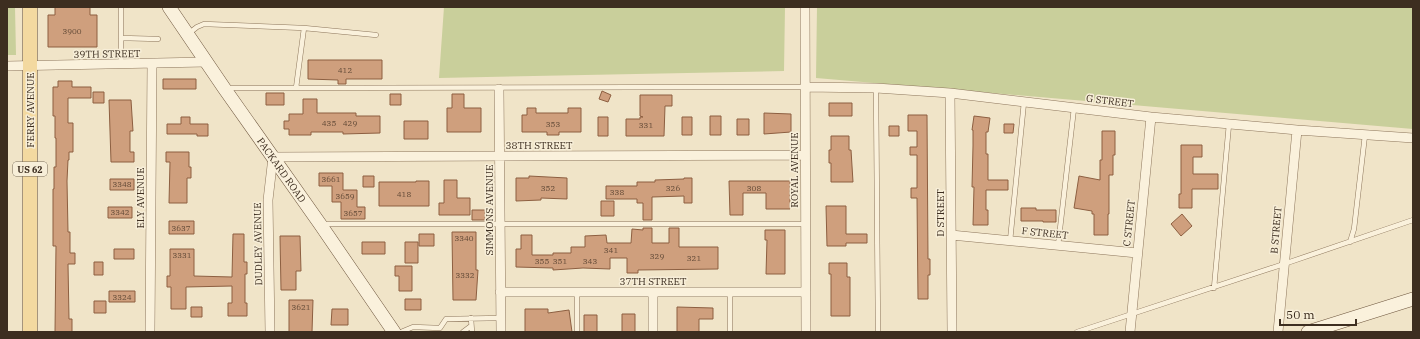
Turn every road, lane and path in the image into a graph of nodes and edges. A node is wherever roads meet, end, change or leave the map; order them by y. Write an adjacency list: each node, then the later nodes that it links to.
1 (30, 7): 14 (main road, FERRY AVENUE / US 62)
2 (122, 7): 8 (lane)
3 (169, 7): 6 (street, PACKARD ROAD)
4 (805, 7): 17 (street, ROYAL AVENUE)
5 (304, 28): 6 (lane); 7 (lane); 16 (lane)
6 (188, 34): 10 (street, PACKARD ROAD)
7 (376, 35)
8 (121, 38): 9 (lane); 11 (lane)
9 (158, 38)
10 (206, 62): 12 (street, 39TH STREET); 15 (street, PACKARD ROAD)
11 (121, 64): 12 (street, 39TH STREET); 14 (street, 39TH STREET)
12 (152, 64): 53 (street, ELY AVENUE)
13 (7, 66): 14 (street, 39TH STREET)
14 (30, 66): 52 (main road, FERRY AVENUE / US 62)
15 (224, 88): 16 (lane); 30 (street, PACKARD ROAD)
16 (296, 88): 19 (lane)
17 (805, 88): 18 (street, G STREET); 19 (lane); 28 (street, ROYAL AVENUE)
18 (876, 88): 20 (street, G STREET); 64 (lane)
19 (499, 89): 29 (street, SIMMONS AVENUE)
20 (950, 93): 21 (street, G STREET); 35 (street, D STREET)
21 (1024, 102): 22 (street, G STREET); 36 (lane)
22 (1074, 108): 23 (street, G STREET); 38 (lane)
23 (1151, 117): 24 (street, G STREET); 39 (street, C STREET)
24 (1229, 124): 25 (street, G STREET); 41 (lane)
25 (1297, 130): 26 (street, G STREET); 40 (street, B STREET)
26 (1365, 135): 27 (street, G STREET); 37 (lane)
27 (1413, 138)
28 (805, 155): 29 (street, 38TH STREET); 33 (street, ROYAL AVENUE)
29 (500, 156): 30 (street, 38TH STREET); 34 (street, SIMMONS AVENUE)
30 (273, 157): 32 (street, PACKARD ROAD); 54 (street, DUDLEY AVENUE)
31 (1413, 220): 37 (lane)
32 (320, 224): 34 (lane); 55 (street, PACKARD ROAD)
33 (806, 224): 34 (lane); 45 (street, ROYAL AVENUE)
34 (500, 225): 42 (street, SIMMONS AVENUE)
35 (951, 235): 36 (street, F STREET); 65 (street, D STREET)
36 (1010, 241): 38 (street, F STREET)
37 (1350, 242): 40 (lane)
38 (1058, 246): 39 (street, F STREET)
39 (1137, 253): 48 (street, C STREET)
40 (1284, 264): 41 (lane); 68 (street, B STREET)
41 (1214, 288): 48 (lane)
42 (500, 292): 43 (street, 37TH STREET); 50 (street, SIMMONS AVENUE)
43 (577, 292): 46 (street, 37TH STREET); 60 (lane)
44 (730, 292): 45 (street, 37TH STREET); 46 (street, 37TH STREET); 62 (lane)
45 (806, 292): 63 (street, ROYAL AVENUE)
46 (653, 293): 61 (street)
47 (1413, 299): 69 (street)
48 (1132, 315): 66 (lane); 67 (street, C STREET)
49 (471, 318): 50 (lane); 51 (lane); 56 (lane)
50 (501, 318): 59 (street, SIMMONS AVENUE)
51 (471, 326): 57 (lane); 58 (lane)
52 (30, 332)
53 (150, 332)
54 (270, 332)
55 (394, 332)
56 (401, 332)
57 (463, 332)
58 (472, 332)
59 (501, 332)
60 (577, 332)
61 (653, 332)
62 (730, 332)
63 (806, 332)
64 (878, 332)
65 (952, 332)
66 (1076, 332)
67 (1130, 332)
68 (1278, 332)
69 (1308, 332)

